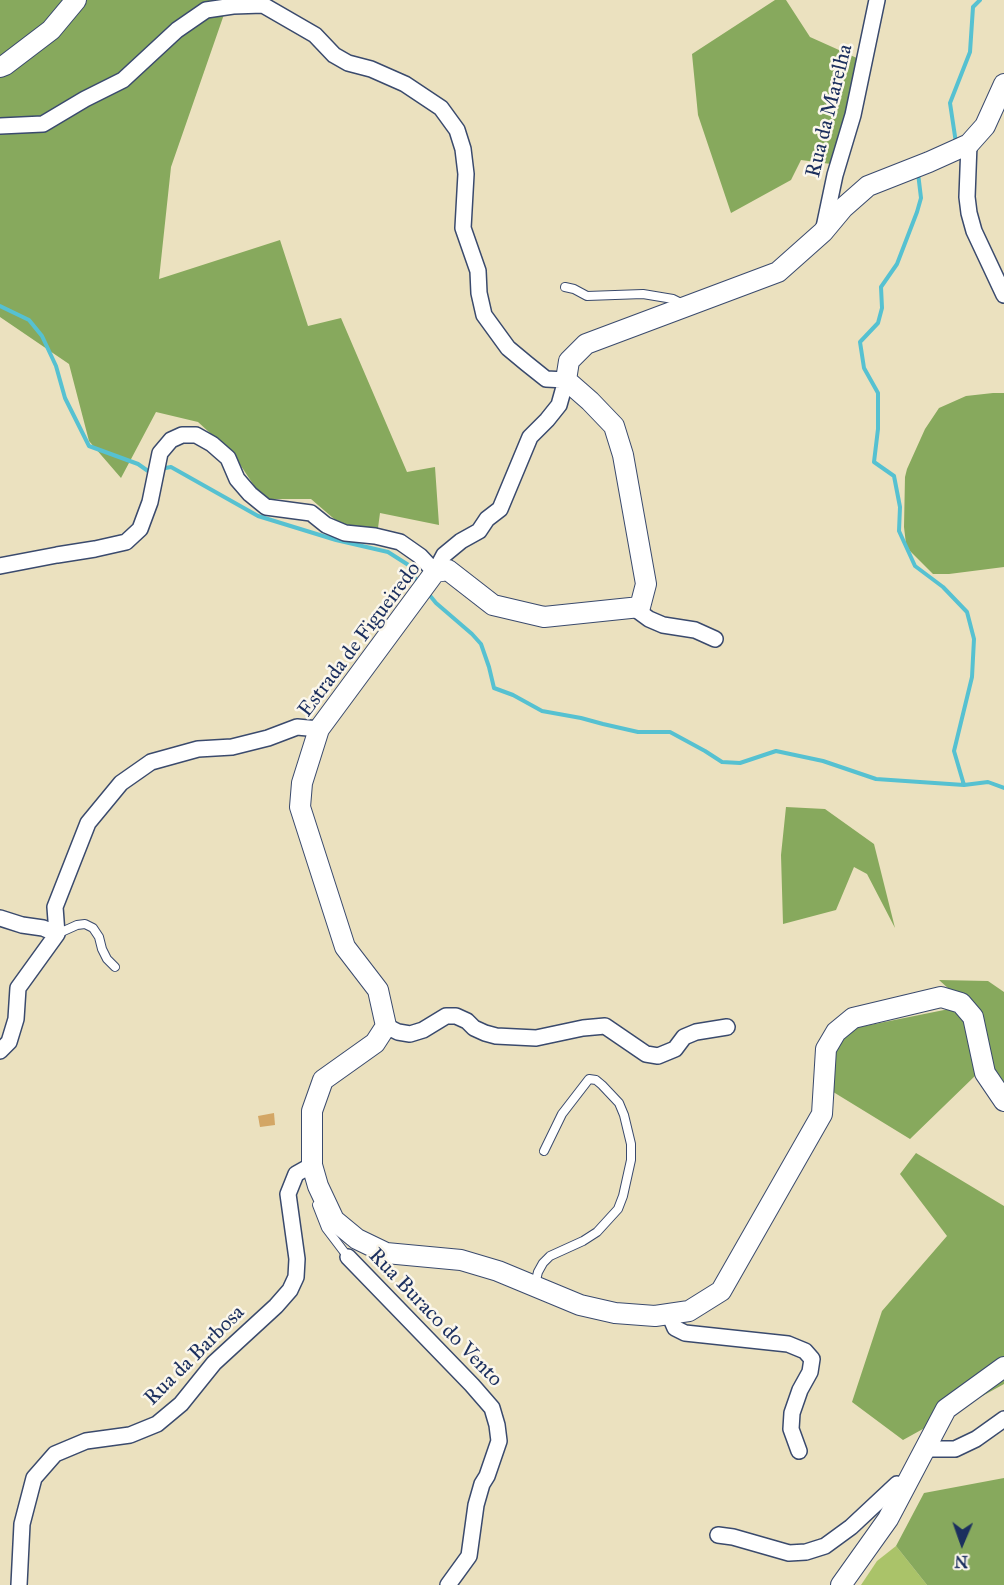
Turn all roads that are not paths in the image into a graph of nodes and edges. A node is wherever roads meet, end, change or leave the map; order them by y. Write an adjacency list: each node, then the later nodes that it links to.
1 (76, 0): 3 (street)
2 (878, 0): 7 (street, Rua da Marelha)
3 (0, 67)
4 (1004, 84): 6 (street)
5 (0, 126): 11 (street)
6 (969, 144): 7 (street); 9 (street)
7 (823, 232): 10 (street)
8 (565, 287): 10 (lane)
9 (1004, 294)
10 (686, 306): 11 (street)
11 (566, 380): 13 (street); 14 (street)
12 (0, 566): 13 (street)
13 (427, 583): 14 (street, Estrada de Figueiredo); 16 (street, Estrada de Figueiredo)
14 (634, 608): 15 (street)
15 (715, 639)
16 (319, 729): 18 (street); 20 (street, Estrada de Figueiredo)
17 (0, 918): 18 (street)
18 (57, 934): 19 (lane); 22 (street)
19 (115, 967)
20 (386, 1026): 21 (street); 25 (street)
21 (727, 1028)
22 (0, 1051)
23 (1004, 1101): 29 (street)
24 (544, 1151): 28 (lane)
25 (312, 1165): 26 (street); 36 (street, Rua da Barbosa)
26 (318, 1186): 27 (lane, Rua Buraco do Vento); 28 (street)
27 (348, 1257): 37 (street, Rua Buraco do Vento)
28 (534, 1286): 29 (street)
29 (669, 1314): 33 (street)
30 (1004, 1367): 32 (street)
31 (1004, 1419): 32 (street)
32 (925, 1449): 34 (street)
33 (799, 1451)
34 (906, 1486): 35 (street); 38 (street)
35 (718, 1535)
36 (19, 1585)
37 (448, 1585)
38 (841, 1585)

